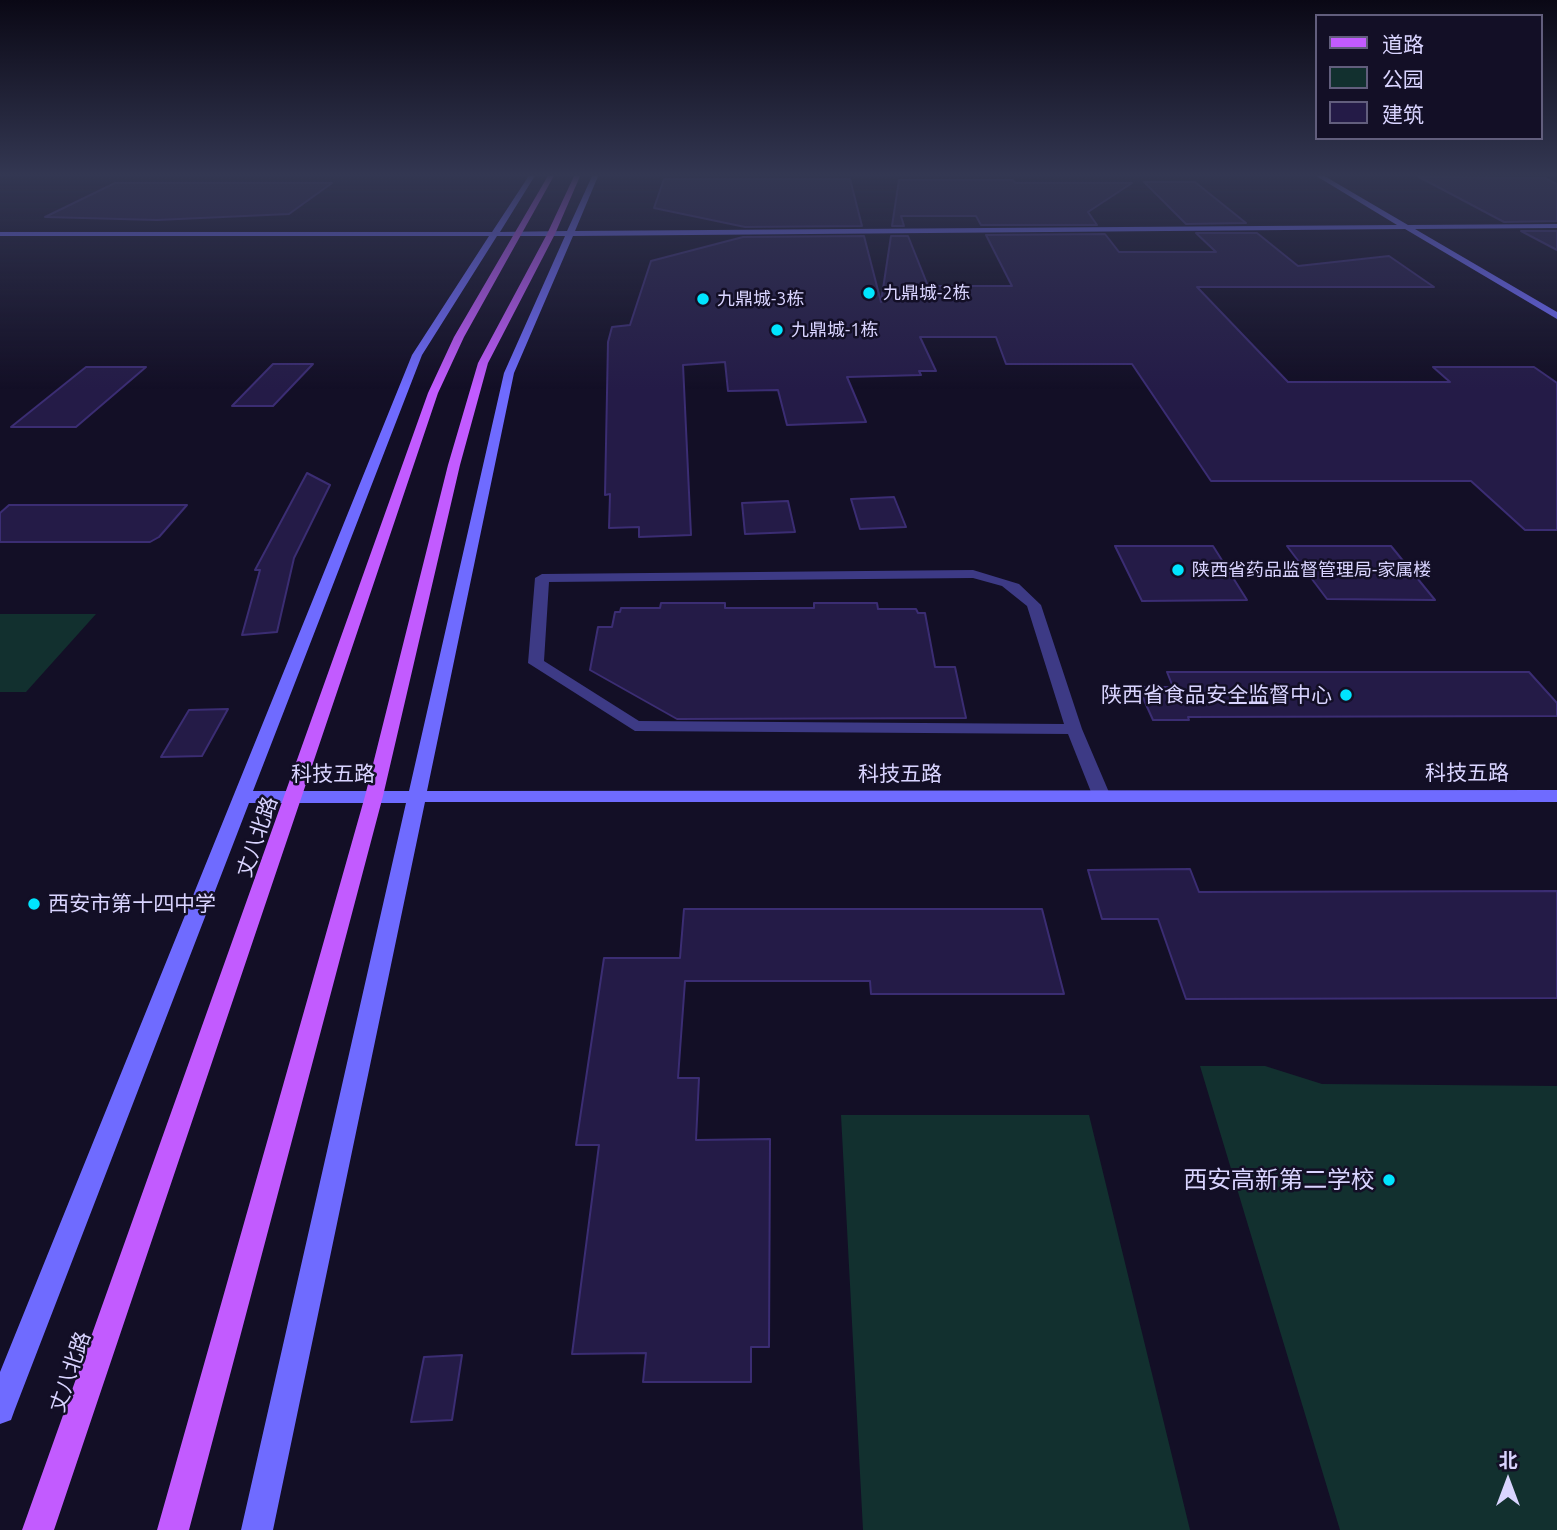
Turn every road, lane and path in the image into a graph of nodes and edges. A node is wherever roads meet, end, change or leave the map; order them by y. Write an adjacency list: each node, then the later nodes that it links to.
1 (487, 245): 11 (street)
2 (511, 245): 12 (main road, 丈八北路)
3 (552, 245): 8 (main road)
4 (556, 245): 9 (street)
5 (1444, 245): 6 (street)
6 (1557, 316)
7 (1074, 729): 7 (street); 13 (street)
8 (374, 796): 9 (street, 科技五路); 12 (street, 科技五路); 16 (main road)
9 (416, 796): 13 (street, 科技五路); 17 (street)
10 (1557, 796): 13 (street, 科技五路)
11 (243, 797): 12 (street, 科技五路); 14 (street)
12 (295, 797): 15 (main road, 丈八北路)
13 (1102, 797)
14 (0, 1409)
15 (38, 1530)
16 (173, 1530)
17 (257, 1530)

